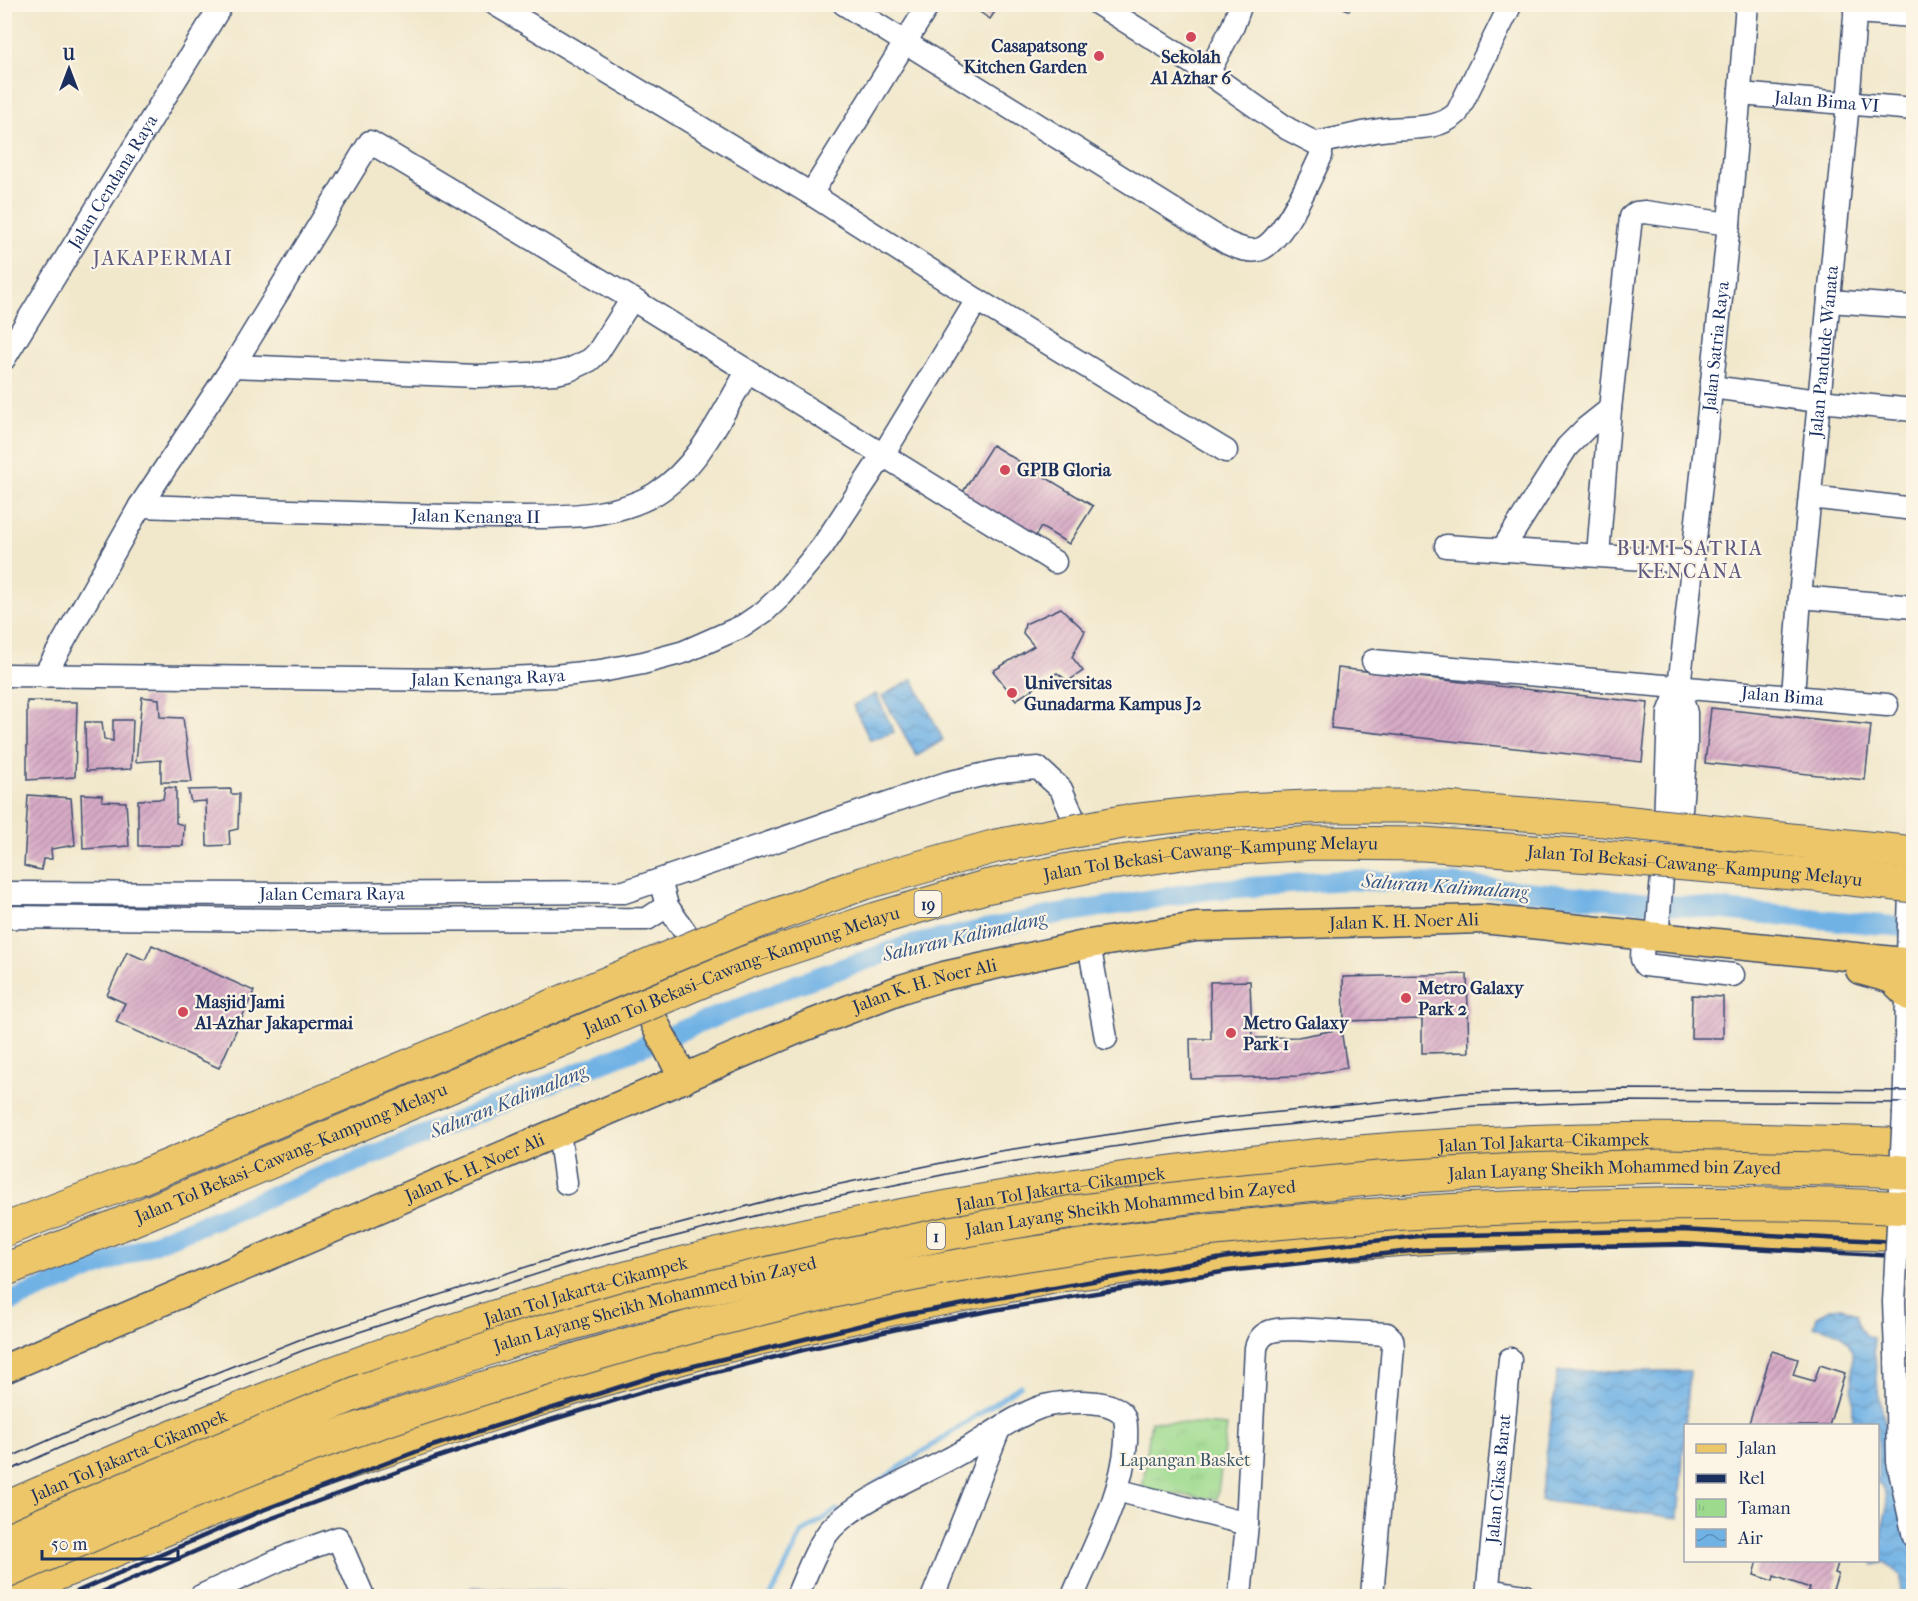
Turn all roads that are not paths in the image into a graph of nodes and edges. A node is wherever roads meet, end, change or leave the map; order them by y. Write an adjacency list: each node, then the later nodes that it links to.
1 (222, 4): 23 (street, Jalan Cendana Raya)
2 (495, 4): 17 (street)
3 (844, 4): 11 (street)
4 (929, 4): 11 (street)
5 (1098, 4): 12 (street)
6 (1240, 4): 12 (street)
7 (1511, 4): 16 (street)
8 (1747, 4): 13 (street, Jalan Satria Raya)
9 (1856, 8): 10 (street); 14 (street, Jalan Pandude Wanata)
10 (1914, 16)
11 (904, 43): 16 (street); 17 (street)
12 (1208, 73): 16 (street)
13 (1740, 94): 14 (street, Jalan Bima VI); 18 (street, Jalan Satria Raya)
14 (1848, 103): 15 (street, Jalan Bima VI); 21 (street, Jalan Pandude Wanata)
15 (1914, 110)
16 (1316, 143)
17 (811, 194): 20 (street)
18 (1730, 224): 26 (street, Jalan Satria Raya); 28 (street)
19 (632, 299): 24 (street); 24 (street); 25 (street)
20 (977, 300): 30 (street); 31 (street, Jalan Kenanga Raya)
21 (1829, 301): 22 (street); 27 (street, Jalan Pandude Wanata)
22 (1914, 307)
23 (4, 359)
24 (233, 366): 33 (street)
25 (747, 372): 31 (street); 33 (street, Jalan Kenanga II)
26 (1711, 387): 27 (street); 39 (street, Jalan Satria Raya)
27 (1819, 401): 29 (street); 32 (street, Jalan Pandude Wanata)
28 (1610, 409): 36 (street); 37 (street)
29 (1914, 410)
30 (1226, 452)
31 (883, 455): 38 (street); 44 (street, Jalan Kenanga Raya)
32 (1810, 497): 34 (street); 40 (street, Jalan Pandude Wanata)
33 (140, 506): 44 (street)
34 (1914, 509)
35 (1446, 546): 36 (street)
36 (1502, 550): 37 (street)
37 (1598, 555): 39 (street)
38 (1055, 562)
39 (1692, 562): 45 (street, Jalan Satria Raya)
40 (1800, 597): 41 (street); 46 (street, Jalan Pandude Wanata)
41 (1914, 607)
42 (1373, 661): 45 (street, Jalan Bima)
43 (4, 675): 44 (street, Jalan Kenanga Raya)
44 (45, 676)
45 (1678, 688): 46 (street, Jalan Bima); 48 (street, Jalan Satria Raya)
46 (1793, 696): 47 (street, Jalan Bima)
47 (1887, 705)
48 (1672, 821): 49 (main road); 50 (main road); 55 (street, Jalan Satria Raya)
49 (1076, 824): 51 (street, Jalan Cemara Raya); 56 (main road)
50 (1913, 868): 59 (street); 71 (highway, Jalan Tol Bekasi–Cawang–Kampung Melayu / 19, bridge); 73 (highway, Jalan Tol Bekasi–Cawang–Kampung Melayu / 19, bridge)
51 (659, 881): 52 (street, Jalan Cemara Raya); 53 (street)
52 (4, 893)
53 (667, 906): 54 (street, Jalan Cemara Raya); 56 (street)
54 (4, 917)
55 (1653, 932): 57 (main road, Jalan K. H. Noer Ali); 58 (main road, Jalan K. H. Noer Ali); 61 (street, Jalan Satria Raya)
56 (690, 939): 60 (main road)
57 (1089, 944): 63 (street); 64 (main road, Jalan K. H. Noer Ali)
58 (1829, 953): 59 (main road, Jalan K. H. Noer Ali); 62 (main road)
59 (1910, 958): 62 (street)
60 (629, 963): 64 (main road); 70 (main road)
61 (1733, 975)
62 (1909, 996): 80 (street, bridge)
63 (1106, 1038)
64 (681, 1072): 65 (main road, Jalan K. H. Noer Ali)
65 (559, 1132): 68 (street); 75 (main road, Jalan K. H. Noer Ali)
66 (1914, 1145): 78 (highway, Jalan Tol Jakarta–Cikampek / 1)
67 (1914, 1173): 81 (highway, Jalan Layang Sheikh Mohammed bin Zayed / 1, bridge)
68 (566, 1183)
69 (1914, 1208): 82 (highway, Jalan Layang Sheikh Mohammed bin Zayed / 1, bridge)
70 (4, 1219)
71 (4, 1230)
72 (1914, 1235): 84 (highway)
73 (4, 1270)
74 (1510, 1359): 83 (street, Jalan Cikas Barat)
75 (4, 1370)
76 (999, 1429): 87 (street); 88 (street); 89 (street)
77 (1128, 1493): 79 (street)
78 (4, 1509)
79 (1248, 1524): 90 (street); 91 (street)
80 (1914, 1537)
81 (4, 1541)
82 (4, 1573)
83 (1488, 1593): 92 (street)
84 (4, 1596)
85 (201, 1596): 86 (street)
86 (363, 1596)
87 (797, 1596)
88 (933, 1596)
89 (1073, 1596)
90 (1240, 1596)
91 (1372, 1596)
92 (1525, 1596)

